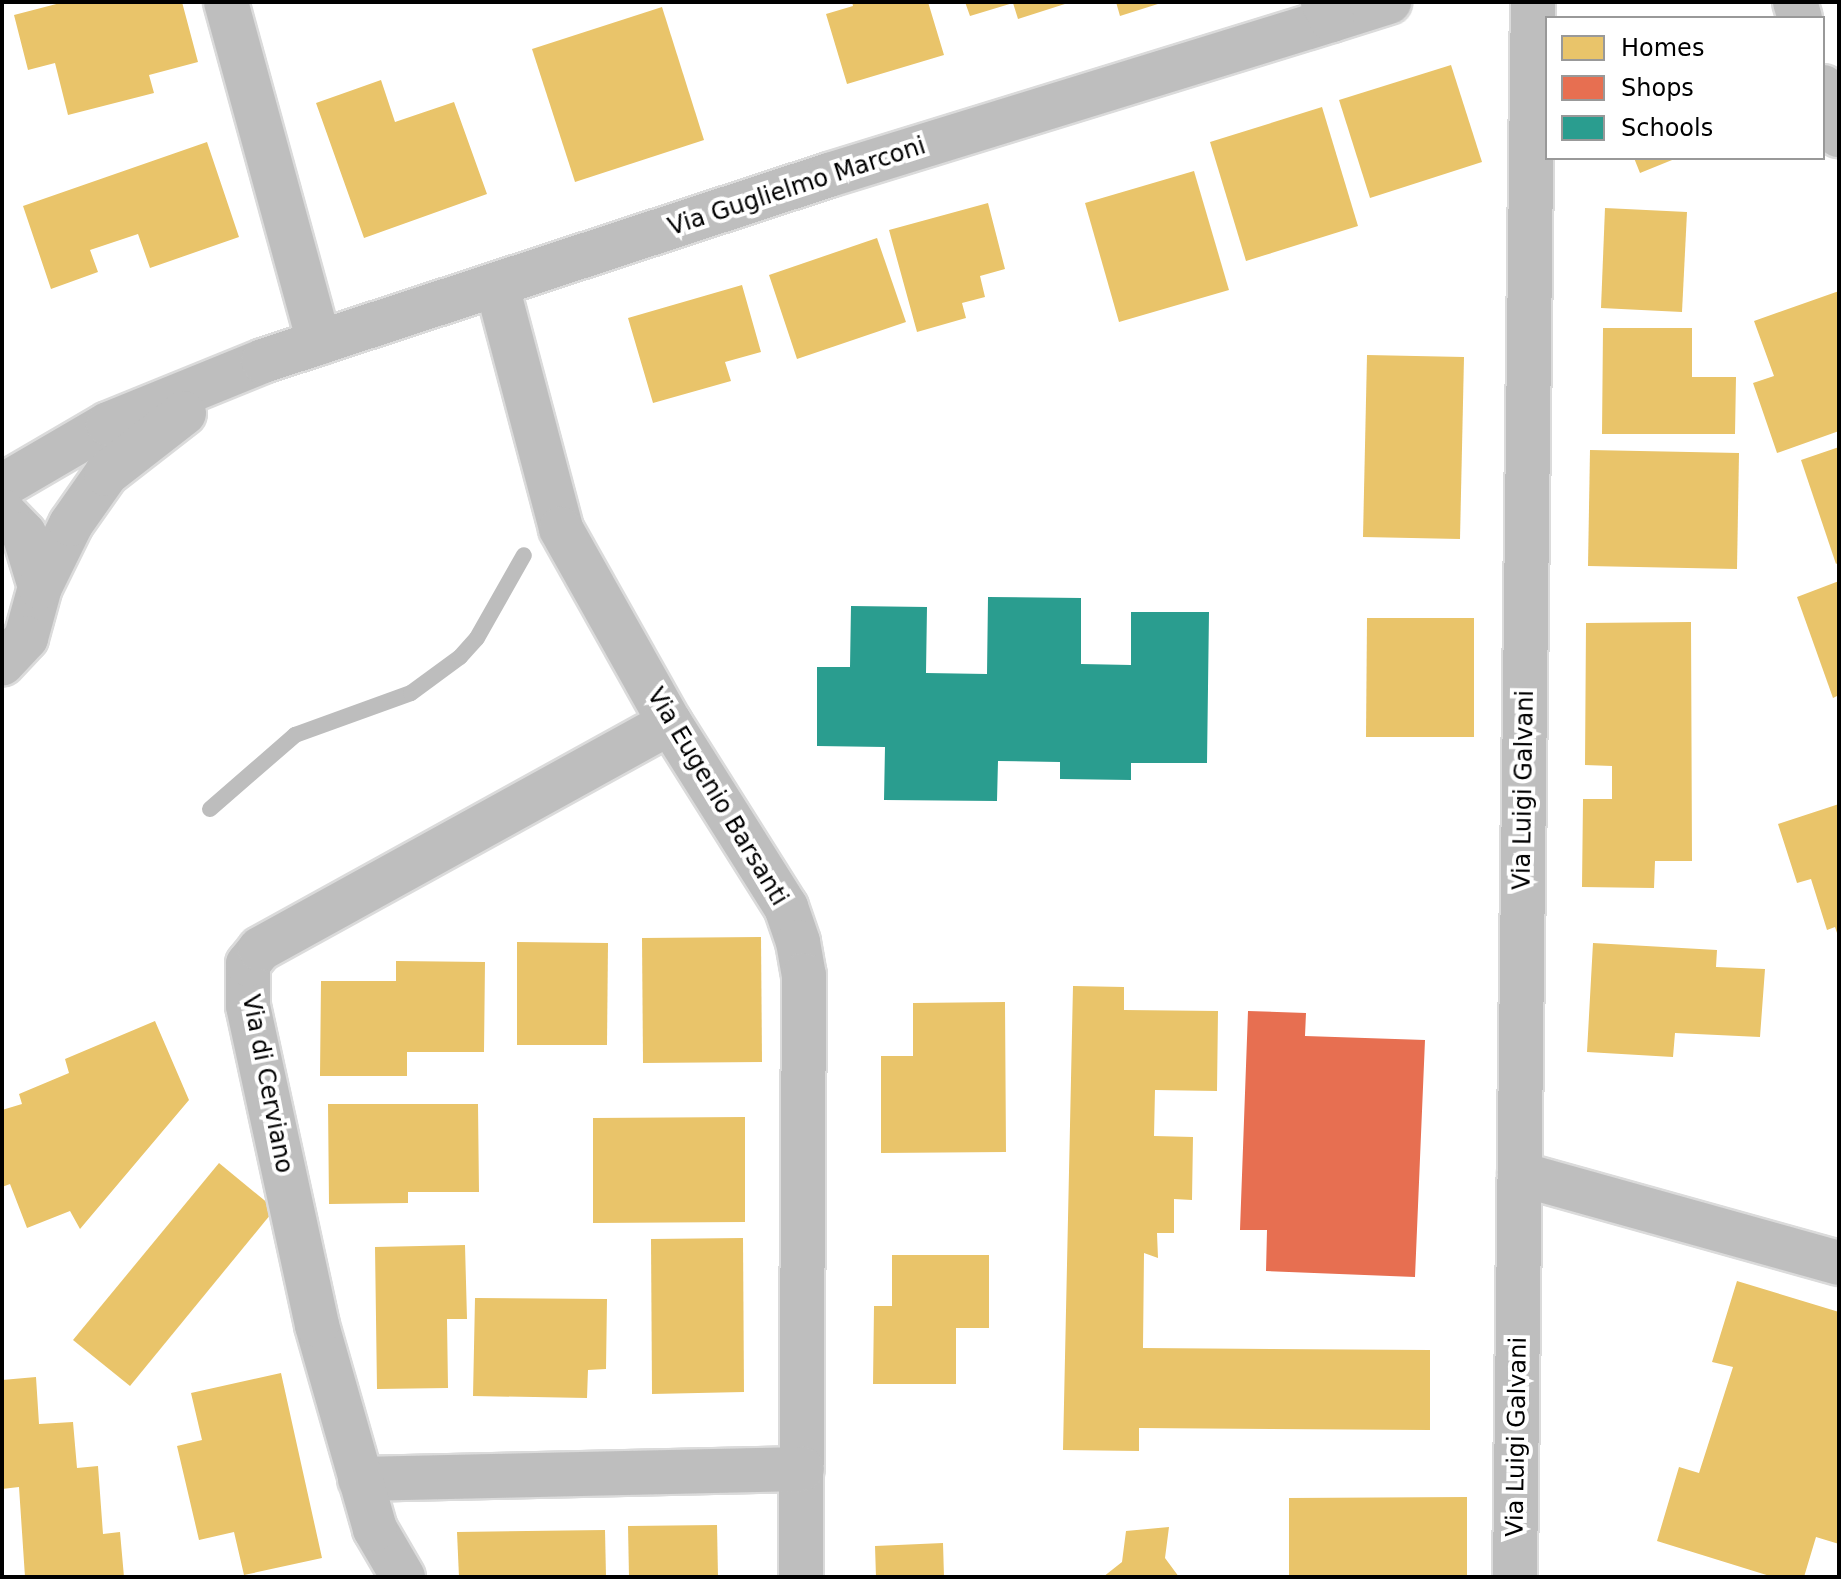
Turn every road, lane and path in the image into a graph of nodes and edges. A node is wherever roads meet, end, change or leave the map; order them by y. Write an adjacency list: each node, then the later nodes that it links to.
1 (226, 2): 8 (street)
2 (1389, 2): 4 (street, Via Guglielmo Marconi)
3 (1533, 2): 15 (street, Via Luigi Galvani)
4 (1328, 11): 7 (street, Via Guglielmo Marconi)
5 (1825, 93): 6 (street)
6 (1839, 135)
7 (497, 286): 8 (street, Via Guglielmo Marconi); 14 (street, Via Eugenio Barsanti)
8 (319, 343): 9 (street, Via Guglielmo Marconi)
9 (263, 361): 10 (street, Via Guglielmo Marconi); 12 (street, Via Guglielmo Marconi)
10 (2, 486)
11 (2, 511): 12 (street)
12 (40, 587): 13 (street, Via Guglielmo Marconi)
13 (2, 664)
14 (670, 723): 17 (street, Via Eugenio Barsanti); 18 (street, Via di Cerviano)
15 (1520, 1174): 16 (street); 21 (street, Via Luigi Galvani)
16 (1839, 1263)
17 (802, 1469): 18 (street); 20 (street, Via Eugenio Barsanti)
18 (360, 1479): 19 (street, Via di Cerviano)
19 (403, 1577)
20 (801, 1577)
21 (1515, 1577)

